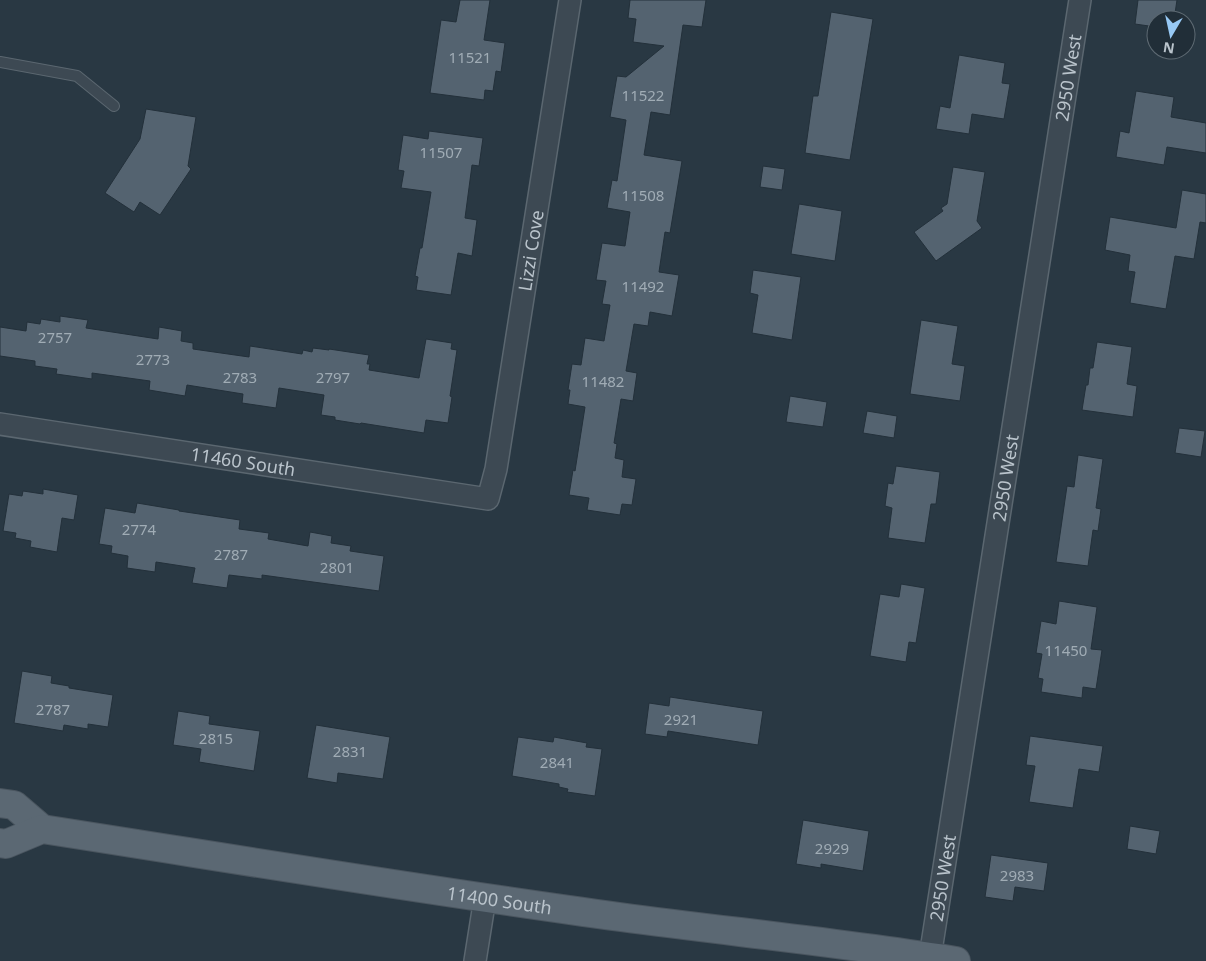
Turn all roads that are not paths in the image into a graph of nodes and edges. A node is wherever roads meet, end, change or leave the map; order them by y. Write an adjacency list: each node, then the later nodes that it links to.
1 (570, 0): 6 (street, Lizzi Cove)
2 (1080, 0): 11 (street, 2950 West)
3 (0, 62): 4 (lane)
4 (114, 106)
5 (0, 424): 6 (street, 11460 South)
6 (488, 499)
7 (0, 803): 8 (main road)
8 (42, 829): 9 (main road); 10 (main road, 11400 South)
9 (0, 843)
10 (484, 898): 11 (main road, 11400 South); 12 (street)
11 (943, 959)
12 (475, 961)

